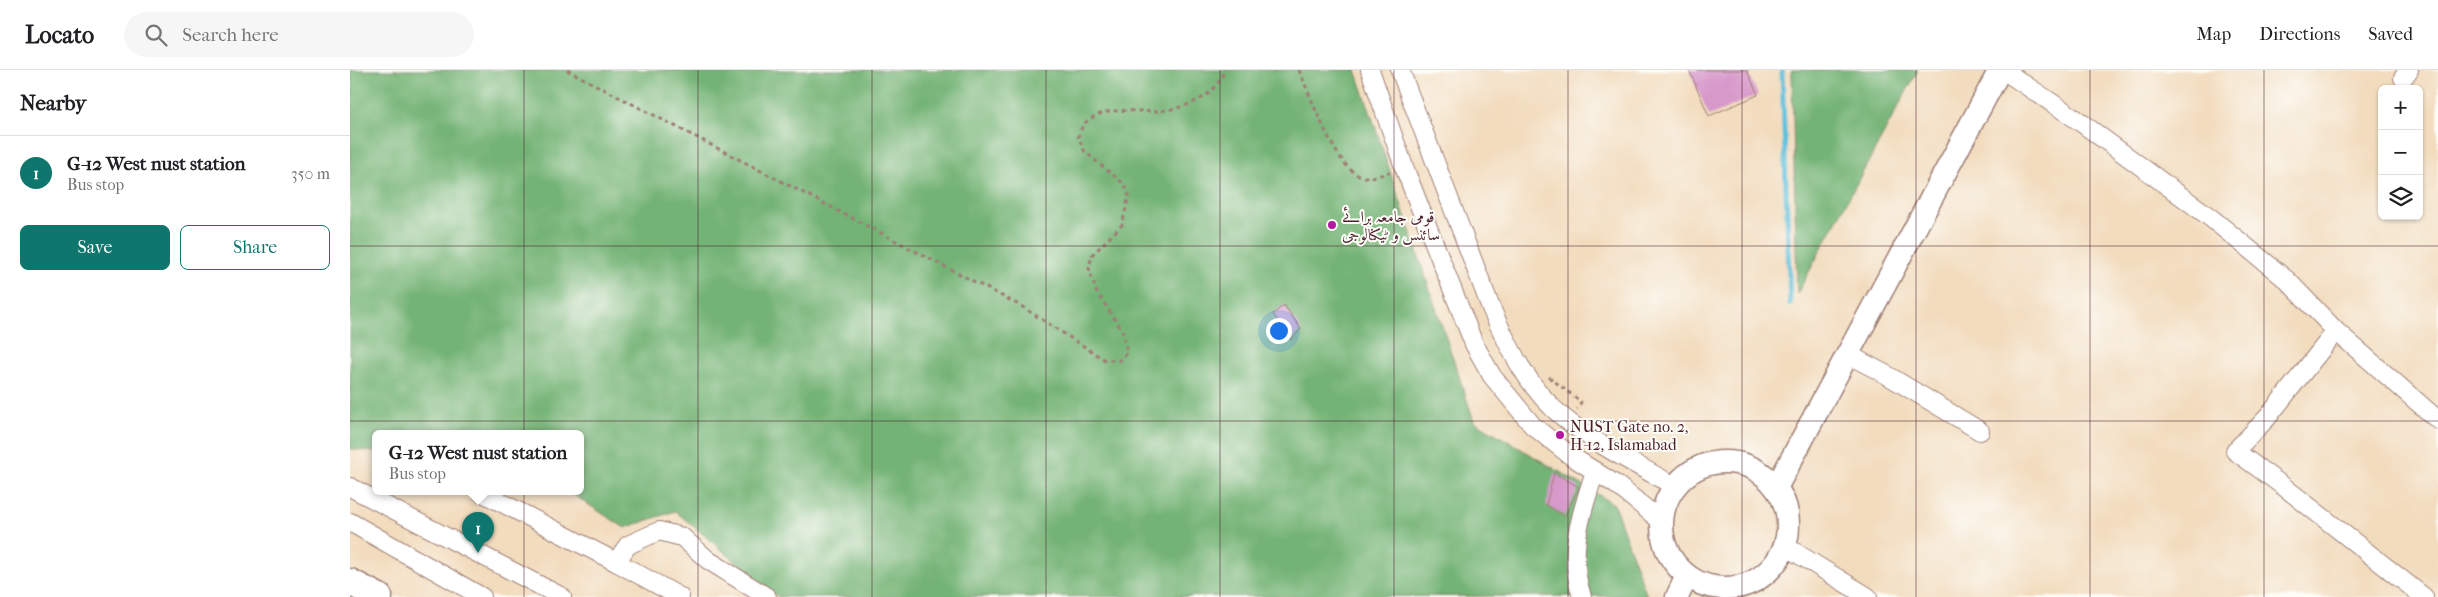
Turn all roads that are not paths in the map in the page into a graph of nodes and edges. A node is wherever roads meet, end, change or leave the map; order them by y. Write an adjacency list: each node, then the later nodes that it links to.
1 (1370, 70): 8 (street)
2 (1400, 70): 9 (street)
3 (2002, 70): 4 (street); 5 (main road)
4 (2336, 331): 6 (street); 28 (street)
5 (1847, 354): 7 (street); 11 (main road)
6 (2438, 420)
7 (1980, 431)
8 (1594, 471): 13 (street); 25 (street)
9 (1674, 486): 11 (main road); 13 (main road)
10 (350, 487): 22 (street)
11 (1776, 488): 15 (main road)
12 (488, 495): 16 (street)
13 (1661, 521): 17 (main road)
14 (350, 522): 21 (street)
15 (1785, 546): 19 (main road); 27 (street)
16 (616, 562): 23 (street); 24 (street)
17 (1687, 576): 19 (main road); 26 (main road)
18 (350, 582): 20 (highway)
19 (1721, 593)
20 (379, 597)
21 (482, 597)
22 (562, 597)
23 (680, 597)
24 (767, 597)
25 (1582, 597)
26 (1677, 597)
27 (1868, 597)
28 (2424, 597)

